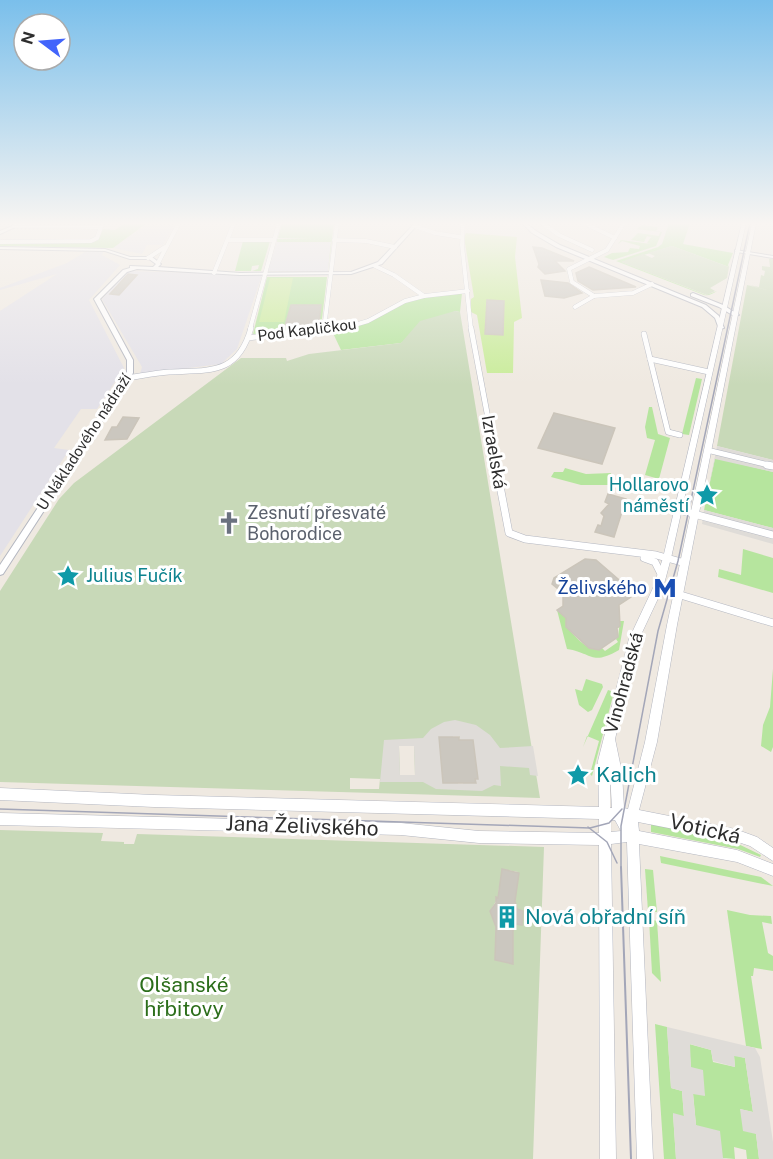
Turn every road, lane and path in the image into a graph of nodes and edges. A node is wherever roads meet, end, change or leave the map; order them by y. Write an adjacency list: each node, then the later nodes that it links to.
1 (116, 277): 12 (street)
2 (117, 277): 12 (street)
3 (264, 277): 25 (street)
4 (331, 277): 23 (street)
5 (397, 277): 16 (street)
6 (466, 277): 14 (street, Izraelská)
7 (571, 277): 17 (street)
8 (636, 277): 13 (street)
9 (644, 277): 18 (street)
10 (731, 277): 15 (main road, Vinohradská)
11 (744, 277): 21 (main road, Vinohradská)
12 (113, 281): 28 (street, U Nákladového nádraží)
13 (652, 284): 17 (street); 22 (street)
14 (468, 291): 16 (street, Pod Kapličkou); 35 (street, Izraelská)
15 (728, 294): 18 (street); 20 (main road, Vinohradská)
16 (424, 296): 23 (street, Pod Kapličkou)
17 (594, 296): 19 (street)
18 (700, 298): 20 (street)
19 (575, 307)
20 (725, 308): 21 (street); 22 (main road, Vinohradská)
21 (736, 315): 30 (main road, Vinohradská)
22 (721, 328): 27 (main road, Vinohradská)
23 (324, 331): 25 (street, Pod Kapličkou)
24 (644, 334): 26 (street)
25 (248, 338): 28 (street)
26 (650, 359): 27 (street); 29 (street)
27 (709, 372): 32 (main road, Vinohradská)
28 (127, 378): 38 (street, U Nákladového nádraží)
29 (680, 435)
30 (707, 450): 31 (street); 33 (main road, Vinohradská)
31 (773, 466)
32 (679, 510): 33 (street); 36 (main road, Vinohradská)
33 (694, 514): 34 (street); 37 (main road, Vinohradská)
34 (773, 535)
35 (621, 552): 36 (street); 39 (street)
36 (667, 558): 37 (street); 39 (main road, Vinohradská)
37 (685, 563): 40 (main road, Vinohradská)
38 (0, 572)
39 (661, 580): 40 (street); 42 (main road, Vinohradská)
40 (678, 594): 41 (street); 46 (main road, Vinohradská)
41 (773, 623)
42 (609, 738): 44 (main road, Vinohradská); 45 (main road)
43 (0, 794): 44 (main road, Jana Želivského)
44 (603, 813): 45 (main road, Jana Želivského); 49 (main road, Vinohradská)
45 (618, 814): 46 (main road, Votická); 48 (main road)
46 (632, 815): 48 (main road, Vinohradská); 50 (main road, Votická)
47 (0, 819): 49 (main road, Jana Želivského)
48 (631, 837): 49 (main road, Jana Želivského); 51 (main road, Votická); 53 (main road, Vinohradská)
49 (604, 839): 52 (main road, Vinohradská)
50 (773, 855)
51 (773, 870)
52 (608, 1159)
53 (645, 1159)

